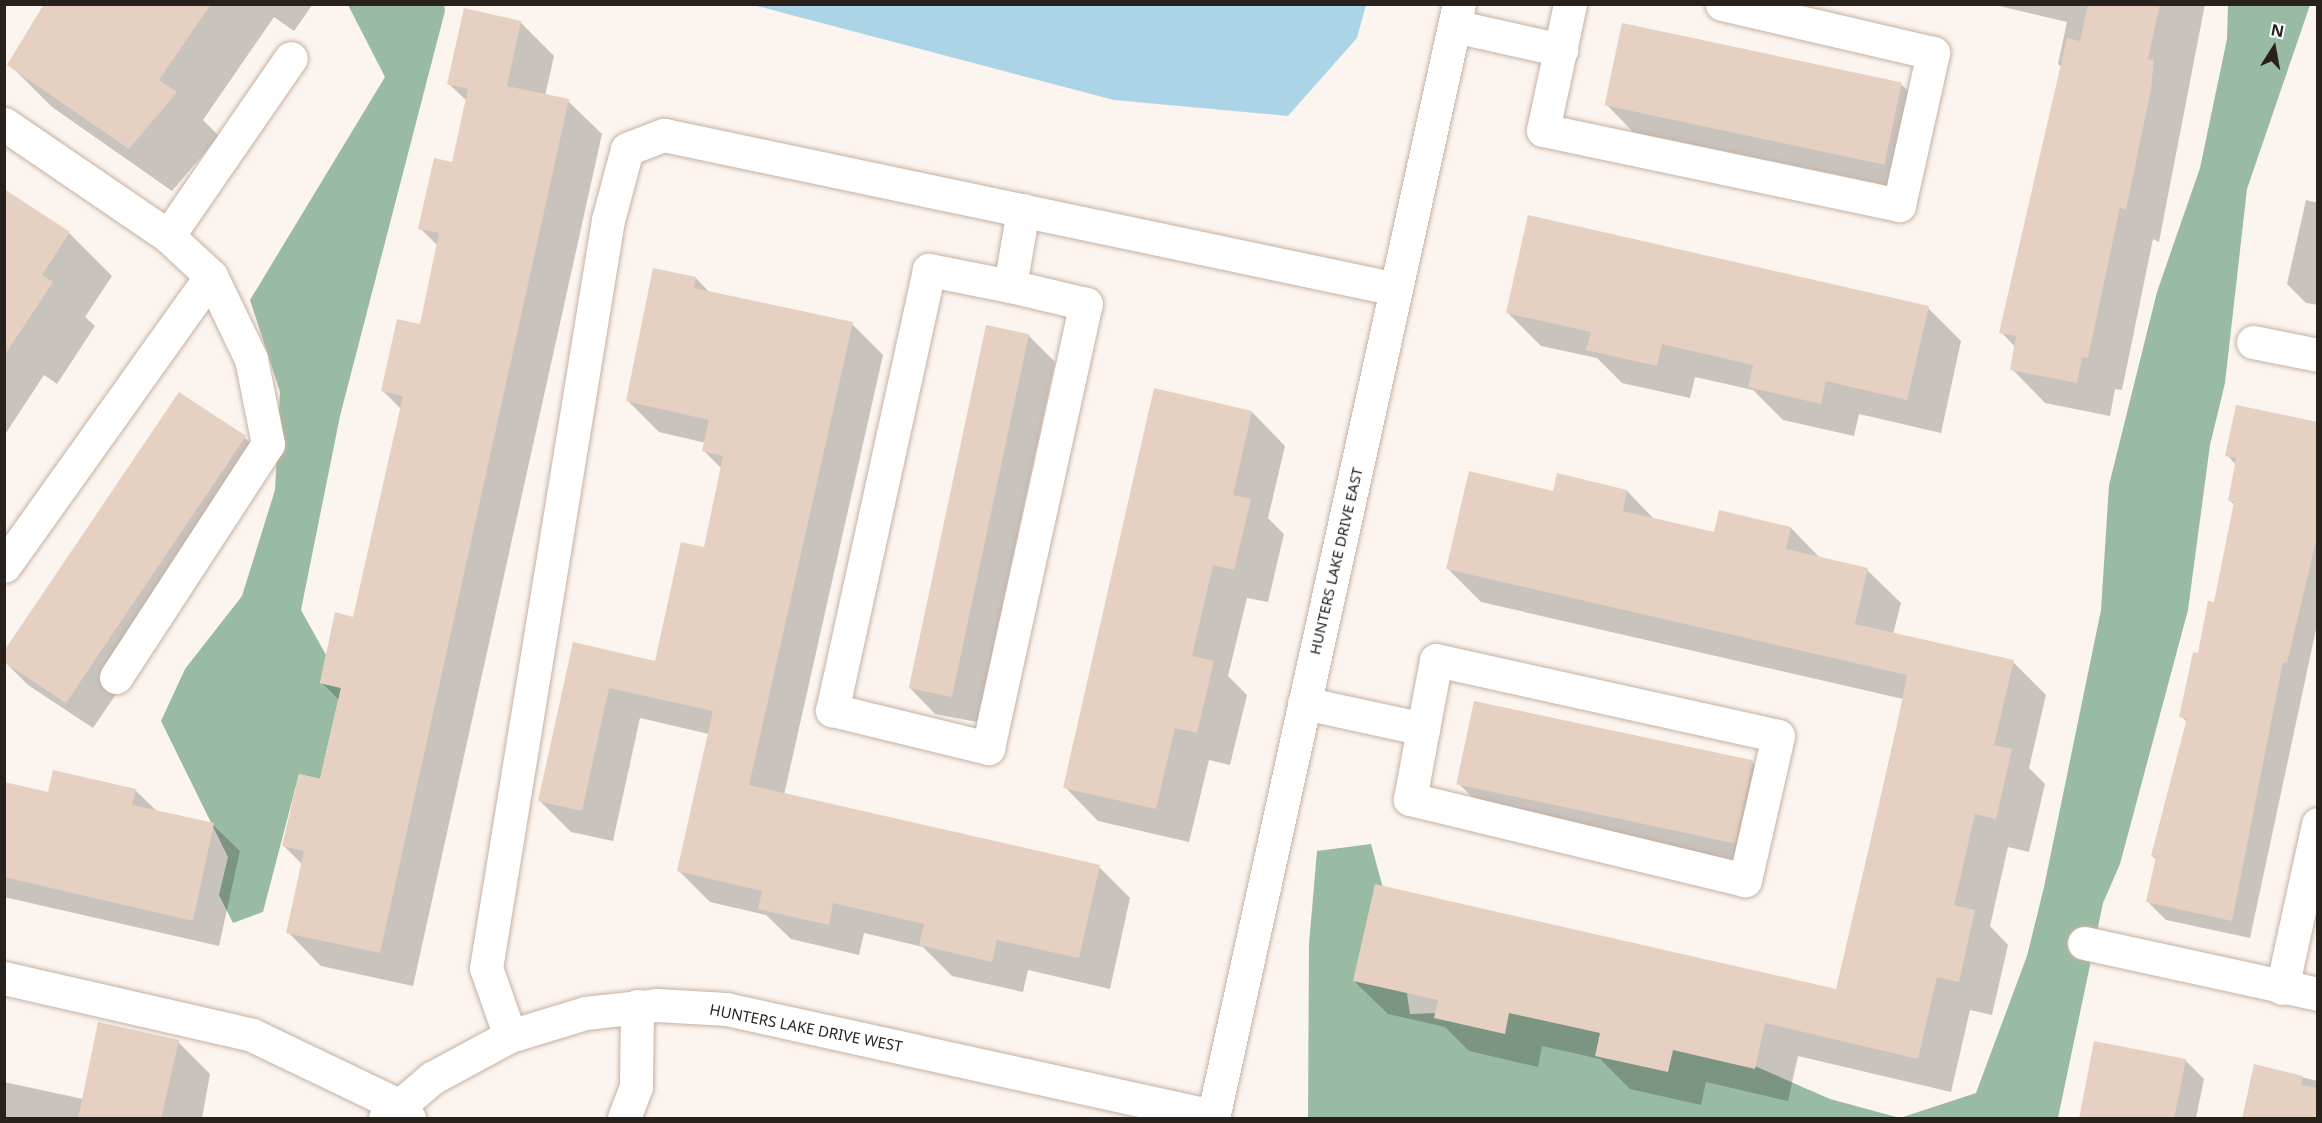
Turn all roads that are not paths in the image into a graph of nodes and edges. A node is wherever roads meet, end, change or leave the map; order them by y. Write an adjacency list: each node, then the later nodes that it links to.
1 (1570, 4): 4 (street)
2 (1722, 4): 4 (street)
3 (1456, 15): 4 (street); 11 (street, HUNTERS LAKE DRIVE EAST)
4 (1561, 50)
5 (291, 58): 8 (street)
6 (4, 124): 8 (street)
7 (1023, 210): 10 (street); 11 (street); 24 (street)
8 (168, 236): 9 (street)
9 (211, 276): 14 (street); 15 (street)
10 (1010, 286): 10 (street)
11 (1396, 289): 16 (street, HUNTERS LAKE DRIVE EAST)
12 (2253, 342): 13 (street)
13 (2318, 355)
14 (4, 566)
15 (116, 677)
16 (1304, 703): 17 (street); 26 (street, HUNTERS LAKE DRIVE EAST)
17 (1424, 729): 17 (street)
18 (2318, 824): 21 (street)
19 (2085, 943): 21 (street)
20 (4, 978): 25 (street)
21 (2282, 988): 22 (street)
22 (2318, 994)
23 (637, 1006): 24 (street, HUNTERS LAKE DRIVE WEST); 26 (street, HUNTERS LAKE DRIVE WEST); 27 (street)
24 (510, 1036): 25 (street, HUNTERS LAKE DRIVE WEST)
25 (397, 1114)
26 (1213, 1117)
27 (624, 1119)

